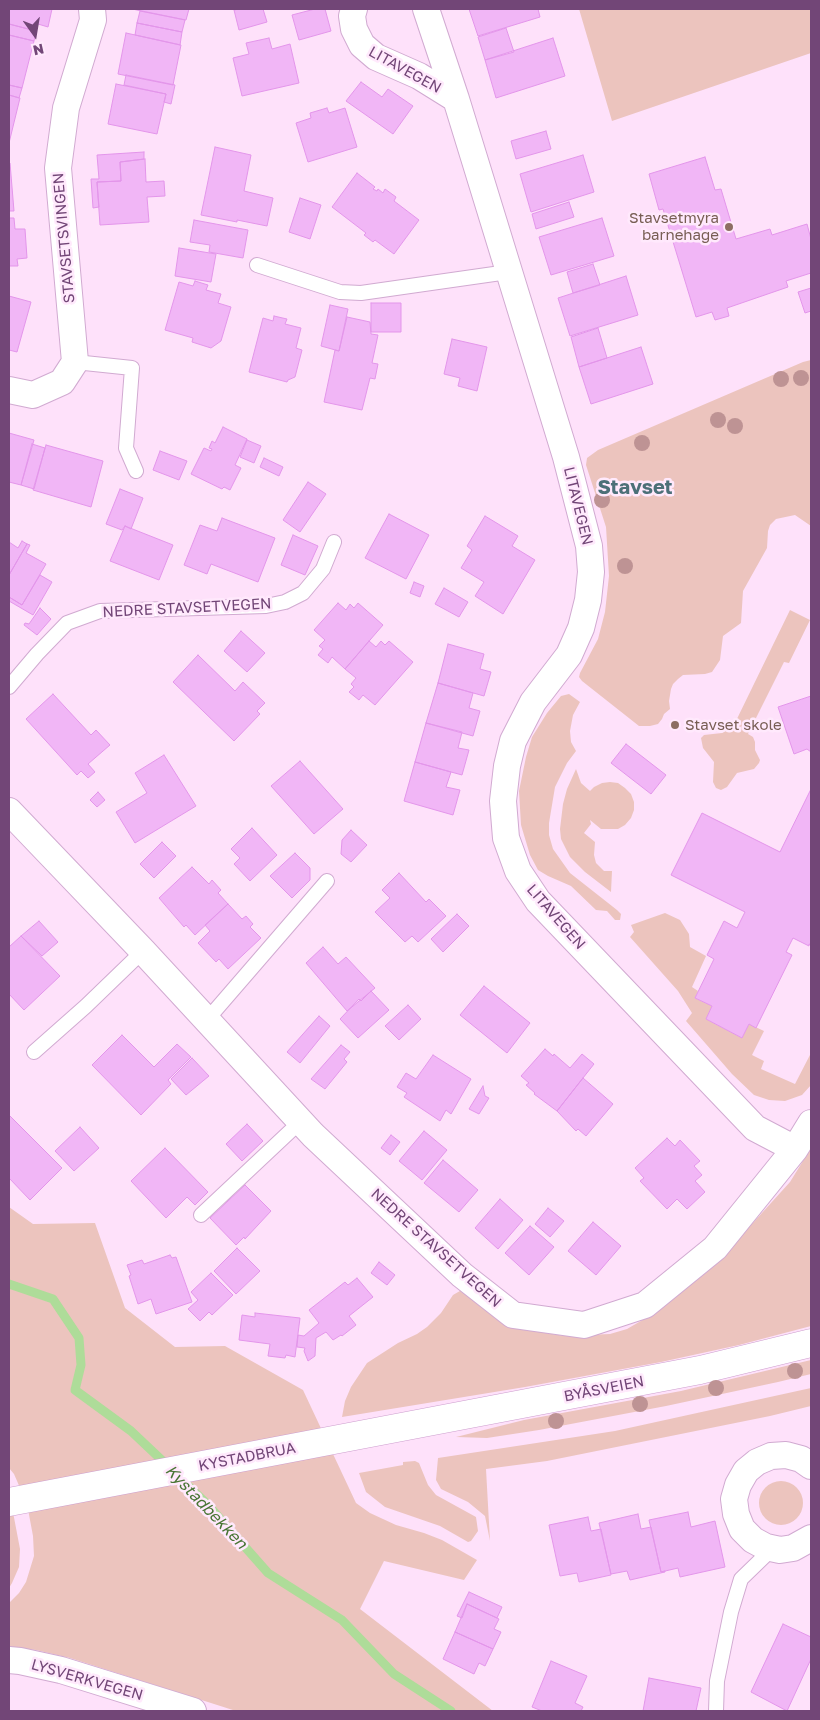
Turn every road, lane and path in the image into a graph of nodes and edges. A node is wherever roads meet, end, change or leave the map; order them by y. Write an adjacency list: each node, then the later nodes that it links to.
1 (92, 9): 7 (street, STAVSETSVINGEN)
2 (354, 9): 4 (street, LITAVEGEN)
3 (426, 9): 4 (street, LITAVEGEN)
4 (456, 99): 6 (street, LITAVEGEN)
5 (257, 266): 6 (lane)
6 (508, 272): 19 (street, LITAVEGEN)
7 (75, 362): 8 (street); 9 (lane)
8 (9, 390)
9 (136, 471)
10 (334, 542): 11 (lane, NEDRE STAVSETVEGEN)
11 (9, 687)
12 (9, 811): 14 (street, NEDRE STAVSETVEGEN)
13 (327, 881): 15 (lane)
14 (143, 952): 15 (street, NEDRE STAVSETVEGEN); 16 (lane)
15 (206, 1021): 17 (street, NEDRE STAVSETVEGEN)
16 (34, 1052)
17 (300, 1122): 19 (street, NEDRE STAVSETVEGEN); 20 (lane)
18 (811, 1123): 19 (street, NEDRE STAVSETVEGEN)
19 (795, 1149)
20 (201, 1215)
21 (811, 1343): 22 (main road, BYÅSVEIEN)
22 (396, 1429): 24 (main road, KYSTADBRUA)
23 (811, 1466): 26 (street)
24 (9, 1502)
25 (810, 1543): 26 (street)
26 (772, 1548): 29 (lane)
27 (9, 1660): 28 (street, LYSVERKVEGEN)
28 (193, 1711)
29 (716, 1711)

